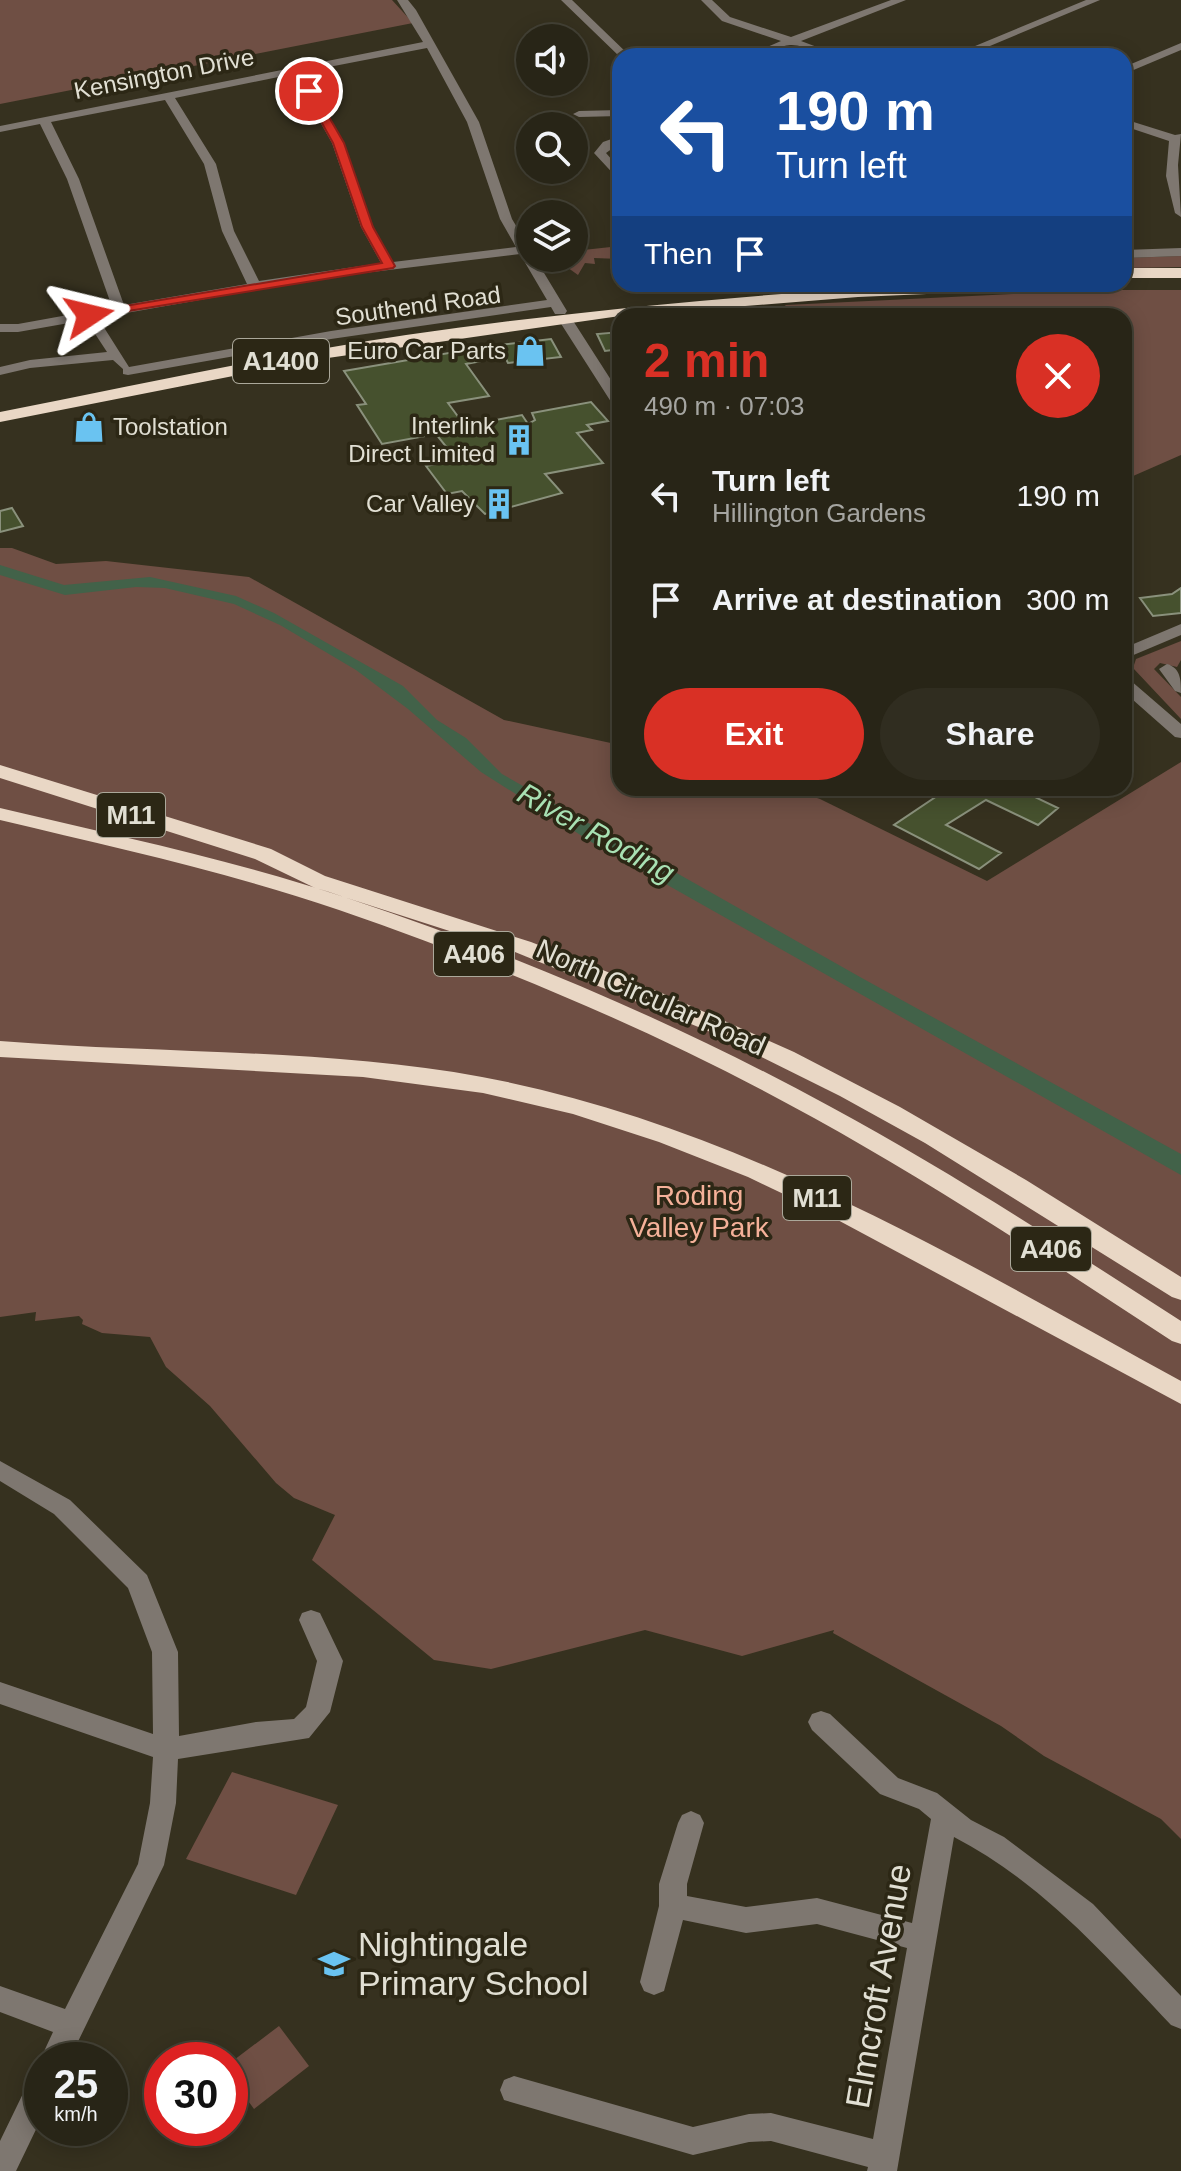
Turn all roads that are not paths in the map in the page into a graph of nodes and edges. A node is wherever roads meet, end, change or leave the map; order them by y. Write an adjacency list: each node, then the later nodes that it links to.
1 (402, 0): 9 (street)
2 (566, 0): 11 (street)
3 (706, 0): 8 (street)
4 (858, 0): 7 (street)
5 (901, 0): 7 (street)
6 (1095, 0): 14 (street)
7 (881, 7): 8 (street)
8 (792, 41): 12 (street); 13 (street)
9 (430, 44): 16 (street, Kensington Drive); 27 (street)
10 (1181, 46): 15 (street)
11 (617, 48)
12 (773, 48)
13 (813, 48)
14 (976, 48)
15 (1132, 67)
16 (296, 70): 17 (street, Kensington Drive); 31 (street)
17 (168, 95): 20 (street, Kensington Drive); 37 (street)
18 (612, 113): 19 (street)
19 (588, 114)
20 (44, 120): 22 (street, Kensington Drive); 42 (street)
21 (1132, 124): 23 (street)
22 (0, 129)
23 (1178, 138): 26 (street)
24 (612, 142): 25 (street)
25 (612, 172)
26 (1181, 213)
27 (516, 237)
28 (516, 251): 31 (street)
29 (1181, 252): 30 (street)
30 (1132, 254)
31 (389, 266): 37 (street)
32 (536, 272): 43 (street)
33 (1132, 273): 34 (highway)
34 (1181, 273)
35 (1181, 281): 36 (highway)
36 (1132, 282)
37 (255, 286): 42 (street)
38 (727, 292): 43 (highway, A1400)
39 (831, 292): 41 (highway, A1400)
40 (612, 308): 43 (highway, A1400)
41 (620, 308)
42 (119, 310): 44 (street)
43 (560, 311): 48 (highway, Southend Road / A1400); 49 (street); 51 (highway, Southend Road / A1400)
44 (89, 315): 45 (street); 46 (street)
45 (0, 328)
46 (117, 355): 47 (street); 48 (street)
47 (0, 371)
48 (131, 376): 50 (highway, Southend Road / A1400)
49 (612, 392)
50 (0, 407)
51 (0, 417)
52 (1181, 629): 54 (street)
53 (1181, 636): 54 (street)
54 (1157, 642): 55 (street)
55 (1132, 651)
56 (1167, 669): 57 (street)
57 (1181, 688)
58 (1132, 690): 59 (street)
59 (1181, 733)
60 (0, 771): 63 (highway, M11)
61 (0, 800): 63 (highway, North Circular Road / A406)
62 (0, 814): 66 (highway, North Circular Road / A406)
63 (321, 882): 65 (highway, North Circular Road / A406)
64 (0, 1049): 67 (highway, M11)
65 (1181, 1290)
66 (1181, 1334)
67 (1181, 1394)
68 (0, 1470): 72 (street)
69 (311, 1620): 72 (street)
70 (0, 1693): 72 (street)
71 (821, 1722): 73 (street)
72 (166, 1750): 80 (street)
73 (945, 1813): 76 (street, Elmcroft Avenue); 79 (street)
74 (691, 1823): 75 (street)
75 (673, 1906): 76 (street); 77 (street)
76 (923, 1939): 84 (street, Elmcroft Avenue)
77 (654, 1982)
78 (0, 1999): 80 (street)
79 (1181, 2016)
80 (71, 2025): 81 (street)
81 (63, 2042)
82 (514, 2090): 84 (street)
83 (24, 2123): 85 (street)
84 (883, 2164)
85 (1, 2171)

